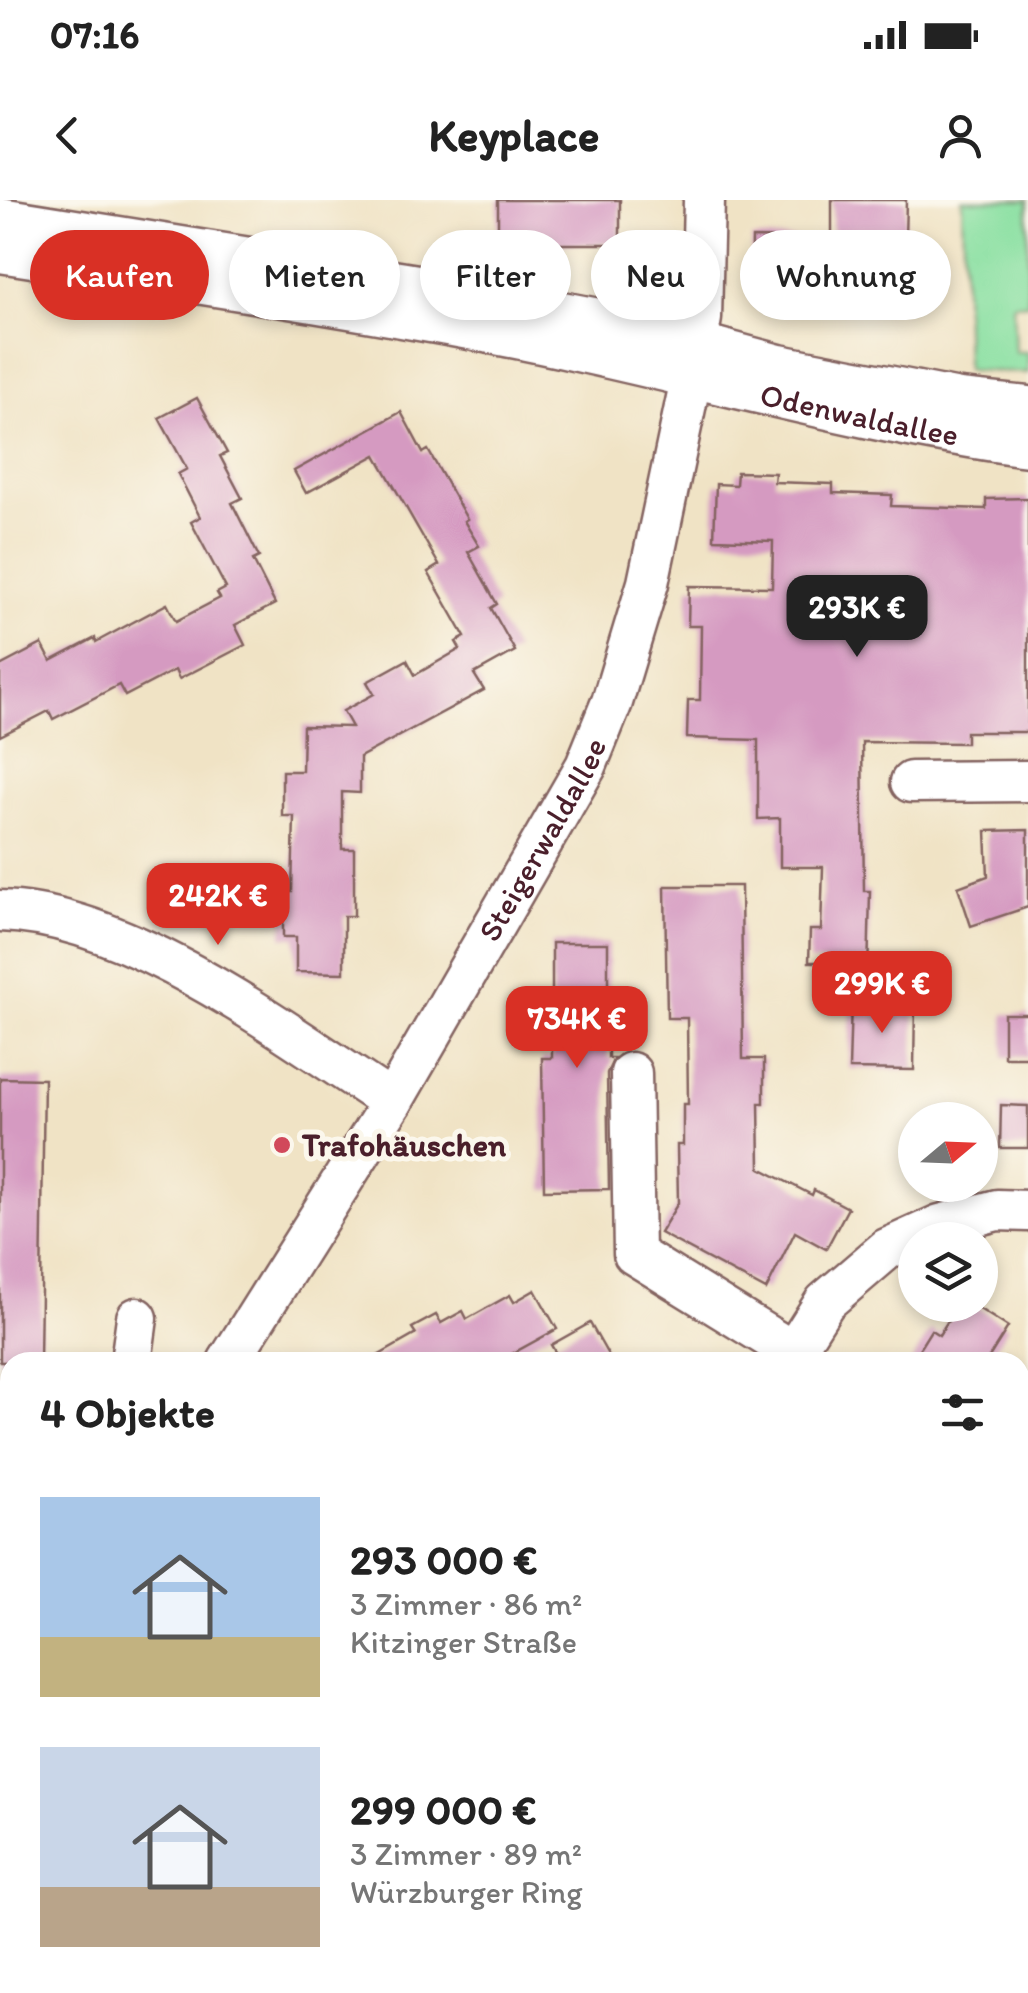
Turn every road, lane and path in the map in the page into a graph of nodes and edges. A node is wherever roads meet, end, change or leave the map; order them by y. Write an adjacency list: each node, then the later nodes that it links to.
1 (704, 200): 4 (street, Steigerwaldallee)
2 (0, 218): 4 (street, Odenwaldallee)
3 (0, 252): 4 (street, Odenwaldallee)
4 (694, 358): 5 (street, Odenwaldallee); 6 (street, Odenwaldallee); 11 (street, Steigerwaldallee)
5 (1028, 407)
6 (1028, 446)
7 (911, 782): 8 (street)
8 (1028, 782)
9 (0, 911): 11 (street)
10 (632, 1073): 16 (street)
11 (392, 1102): 15 (street, Steigerwaldallee)
12 (1028, 1211): 17 (street)
13 (136, 1318): 14 (street)
14 (131, 1352)
15 (234, 1352)
16 (782, 1352)
17 (793, 1352)

